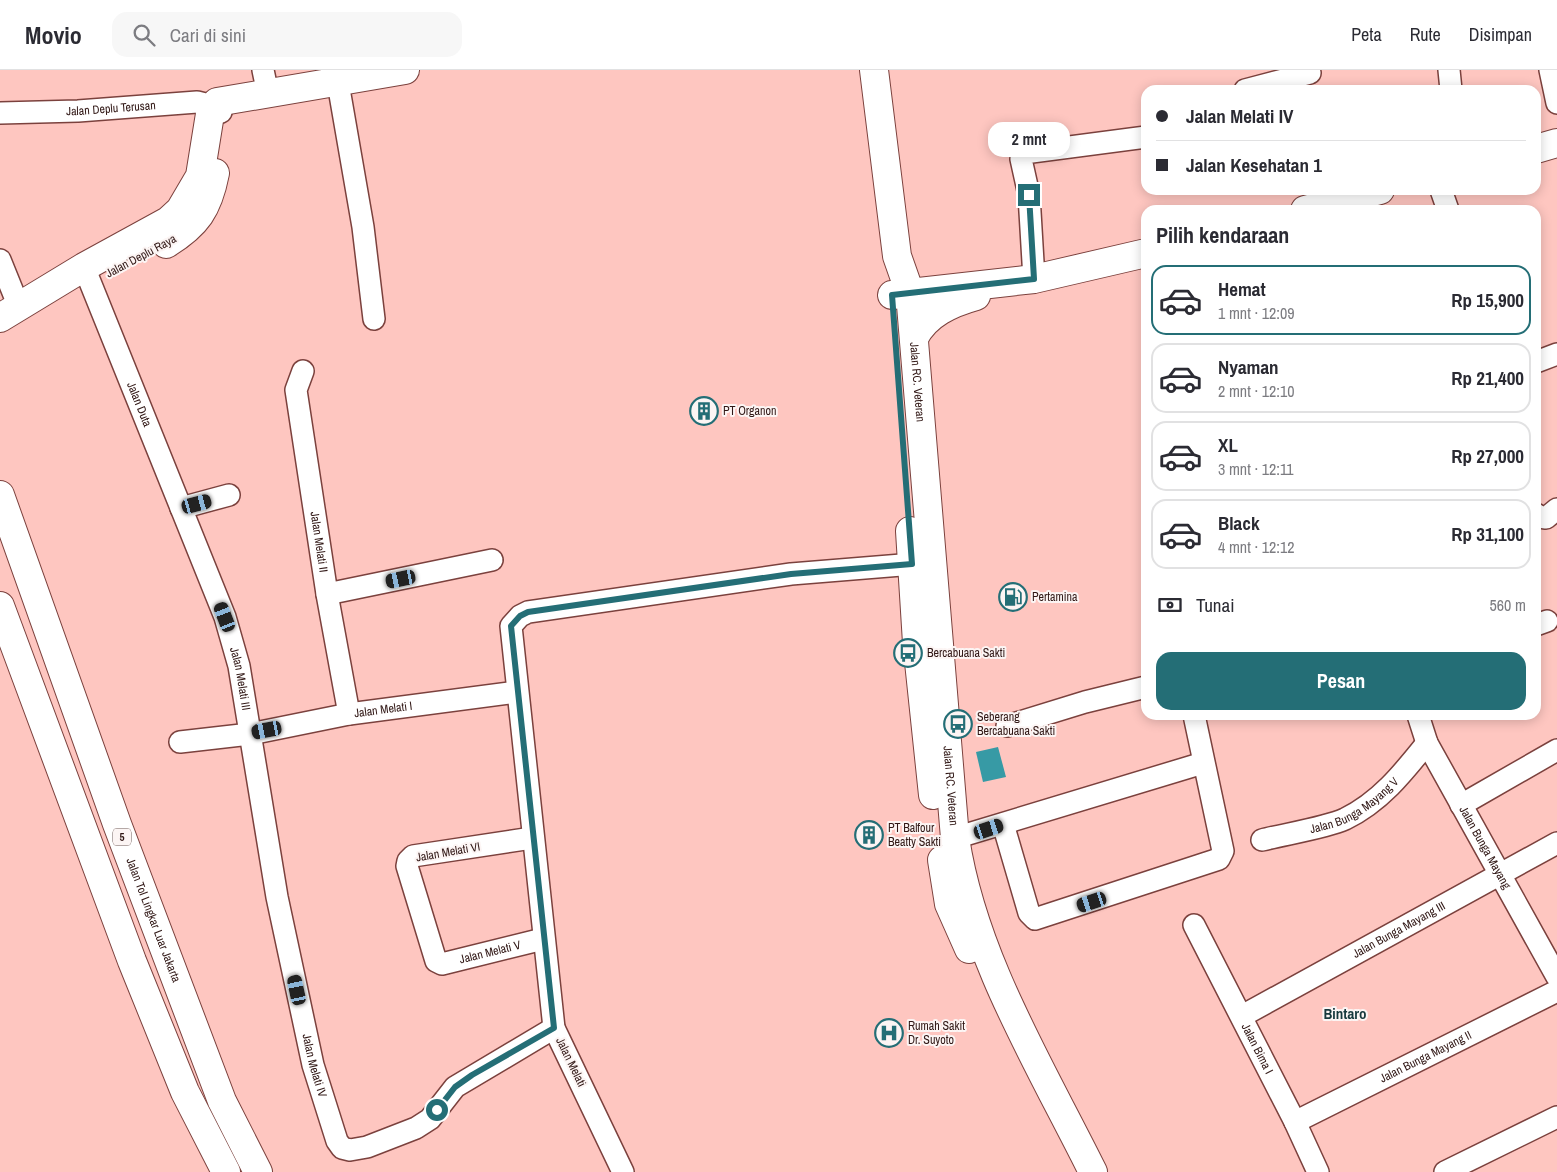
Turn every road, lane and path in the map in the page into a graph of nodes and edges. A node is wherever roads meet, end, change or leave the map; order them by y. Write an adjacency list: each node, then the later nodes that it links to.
1 (874, 70): 22 (main road, Jalan RC. Veteran)
2 (1448, 70): 9 (street)
3 (1550, 70): 10 (street)
4 (392, 71): 7 (main road)
5 (1310, 78): 8 (street)
6 (265, 82): 7 (main road); 11 (main road)
7 (338, 83): 24 (street)
8 (1272, 85)
9 (1450, 85)
10 (1557, 103)
11 (221, 106): 12 (street, Jalan Deplu Terusan); 20 (main road, Jalan Deplu Raya)
12 (0, 113)
13 (1141, 138): 21 (street)
14 (1557, 143): 15 (main road)
15 (1541, 148)
16 (1352, 195): 17 (main road)
17 (1319, 201)
18 (1141, 254): 21 (main road)
19 (0, 260): 23 (street)
20 (88, 275): 23 (main road, Jalan Deplu Raya); 25 (main road, Jalan Deplu Raya); 32 (street, Jalan Duta)
21 (1029, 280): 22 (main road); 26 (main road)
22 (901, 294): 26 (main road, Jalan RC. Veteran); 37 (main road, Jalan RC. Veteran)
23 (9, 313)
24 (374, 319)
25 (0, 338)
26 (914, 338): 37 (main road, Jalan RC. Veteran)
27 (1557, 354): 28 (street)
28 (1541, 360)
29 (303, 371): 38 (street, Jalan Melati II)
30 (0, 495): 70 (main road, Jalan Tol Lingkar Luar Jakarta / 5)
31 (229, 495): 32 (street)
32 (181, 508): 35 (street, Jalan Duta)
33 (1557, 509): 34 (street)
34 (1541, 517)
35 (195, 541): 46 (street, Jalan Melati III)
36 (492, 560): 38 (street)
37 (922, 564): 41 (street, Jalan Melati); 54 (main road, Jalan RC. Veteran); 62 (main road, Jalan RC. Veteran)
38 (327, 594): 42 (street, Jalan Melati II)
39 (0, 606): 69 (main road)
40 (1141, 688): 45 (street)
41 (517, 692): 42 (street, Jalan Melati I); 53 (street, Jalan Melati)
42 (349, 714): 46 (street, Jalan Melati I)
43 (1195, 720): 50 (street)
44 (1420, 720): 48 (street, Jalan Bunga Mayang)
45 (1006, 726)
46 (250, 734): 47 (street, Jalan Melati I); 65 (street, Jalan Melati IV)
47 (180, 742)
48 (1427, 743): 51 (street, Jalan Bunga Mayang); 55 (street, Jalan Bunga Mayang V)
49 (1557, 750): 51 (street)
50 (1203, 763): 52 (street); 52 (street)
51 (1460, 805): 57 (street, Jalan Bunga Mayang)
52 (1003, 824): 54 (street)
53 (532, 838): 59 (street, Jalan Melati); 60 (street, Jalan Melati VI)
54 (955, 838): 62 (main road, Jalan RC. Veteran)
55 (1262, 840)
56 (1557, 843): 57 (street, Jalan Bunga Mayang III)
57 (1500, 875): 61 (street, Jalan Bunga Mayang); 64 (street, Jalan Bunga Mayang III)
58 (1194, 926): 64 (street, Jalan Bima I)
59 (543, 938): 60 (street, Jalan Melati V); 65 (street, Jalan Melati)
60 (436, 961)
61 (1557, 977)
62 (992, 983): 66 (main road, Jalan RC. Veteran)
63 (1557, 991): 68 (street, Jalan Bunga Mayang II)
64 (1242, 1016): 68 (street, Jalan Bima I)
65 (554, 1028): 71 (street, Jalan Melati)
66 (1040, 1081): 72 (main road, Jalan RC. Veteran); 73 (main road, Jalan RC. Veteran)
67 (1557, 1117): 75 (street)
68 (1295, 1122): 74 (street, Jalan Bima I)
69 (226, 1172)
70 (258, 1172)
71 (623, 1172)
72 (1076, 1172)
73 (1093, 1172)
74 (1318, 1172)
75 (1445, 1172)

